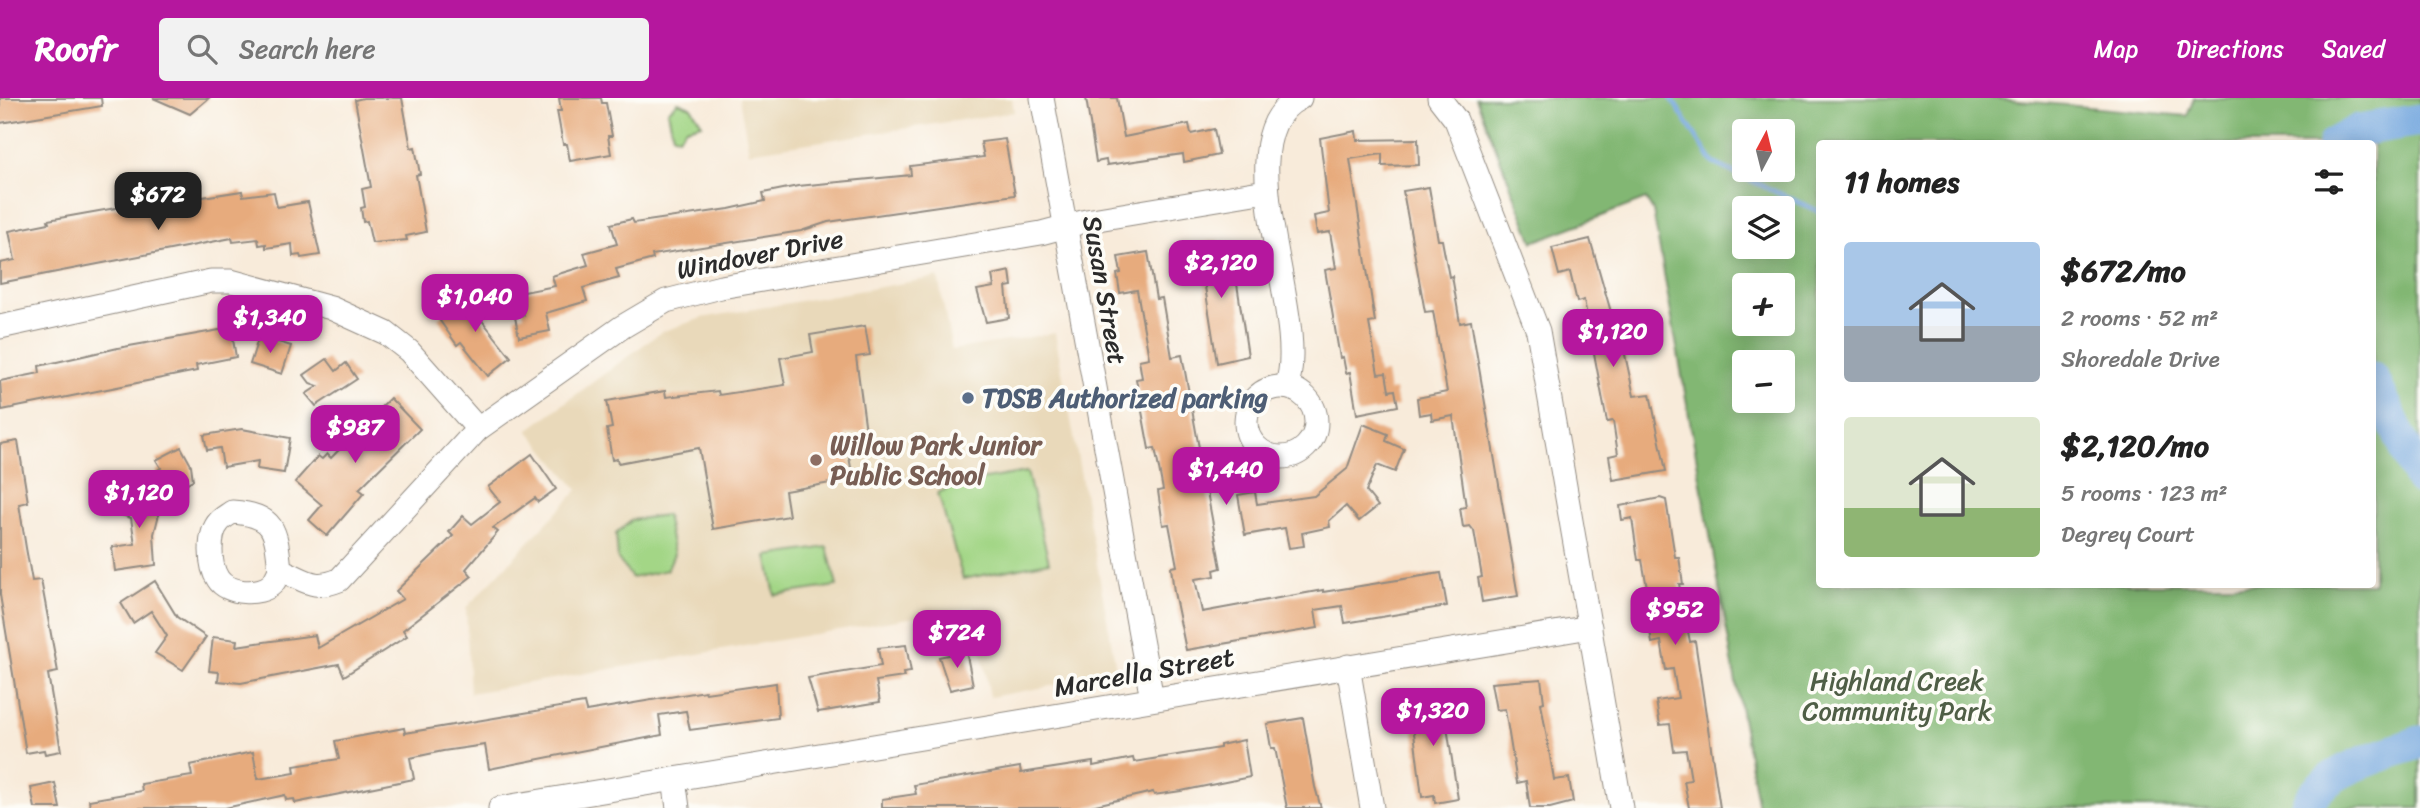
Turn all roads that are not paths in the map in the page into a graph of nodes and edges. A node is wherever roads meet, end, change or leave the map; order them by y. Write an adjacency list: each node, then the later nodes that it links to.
1 (1042, 98): 5 (street, Susan Street)
2 (1300, 98): 4 (street)
3 (1439, 98): 10 (street)
4 (1266, 191): 5 (street, Windover Drive); 7 (street)
5 (1065, 228): 8 (street, Windover Drive); 12 (street, Susan Street)
6 (0, 327): 8 (street)
7 (1286, 387)
8 (478, 429): 9 (street, Windover Drive)
9 (280, 570)
10 (1590, 627): 11 (street, Marcella Street); 17 (street)
11 (1348, 666): 12 (street, Marcella Street); 16 (street)
12 (1152, 699): 13 (street, Marcella Street)
13 (674, 779): 14 (street, Marcella Street); 15 (street)
14 (500, 808)
15 (678, 808)
16 (1372, 808)
17 (1621, 808)

